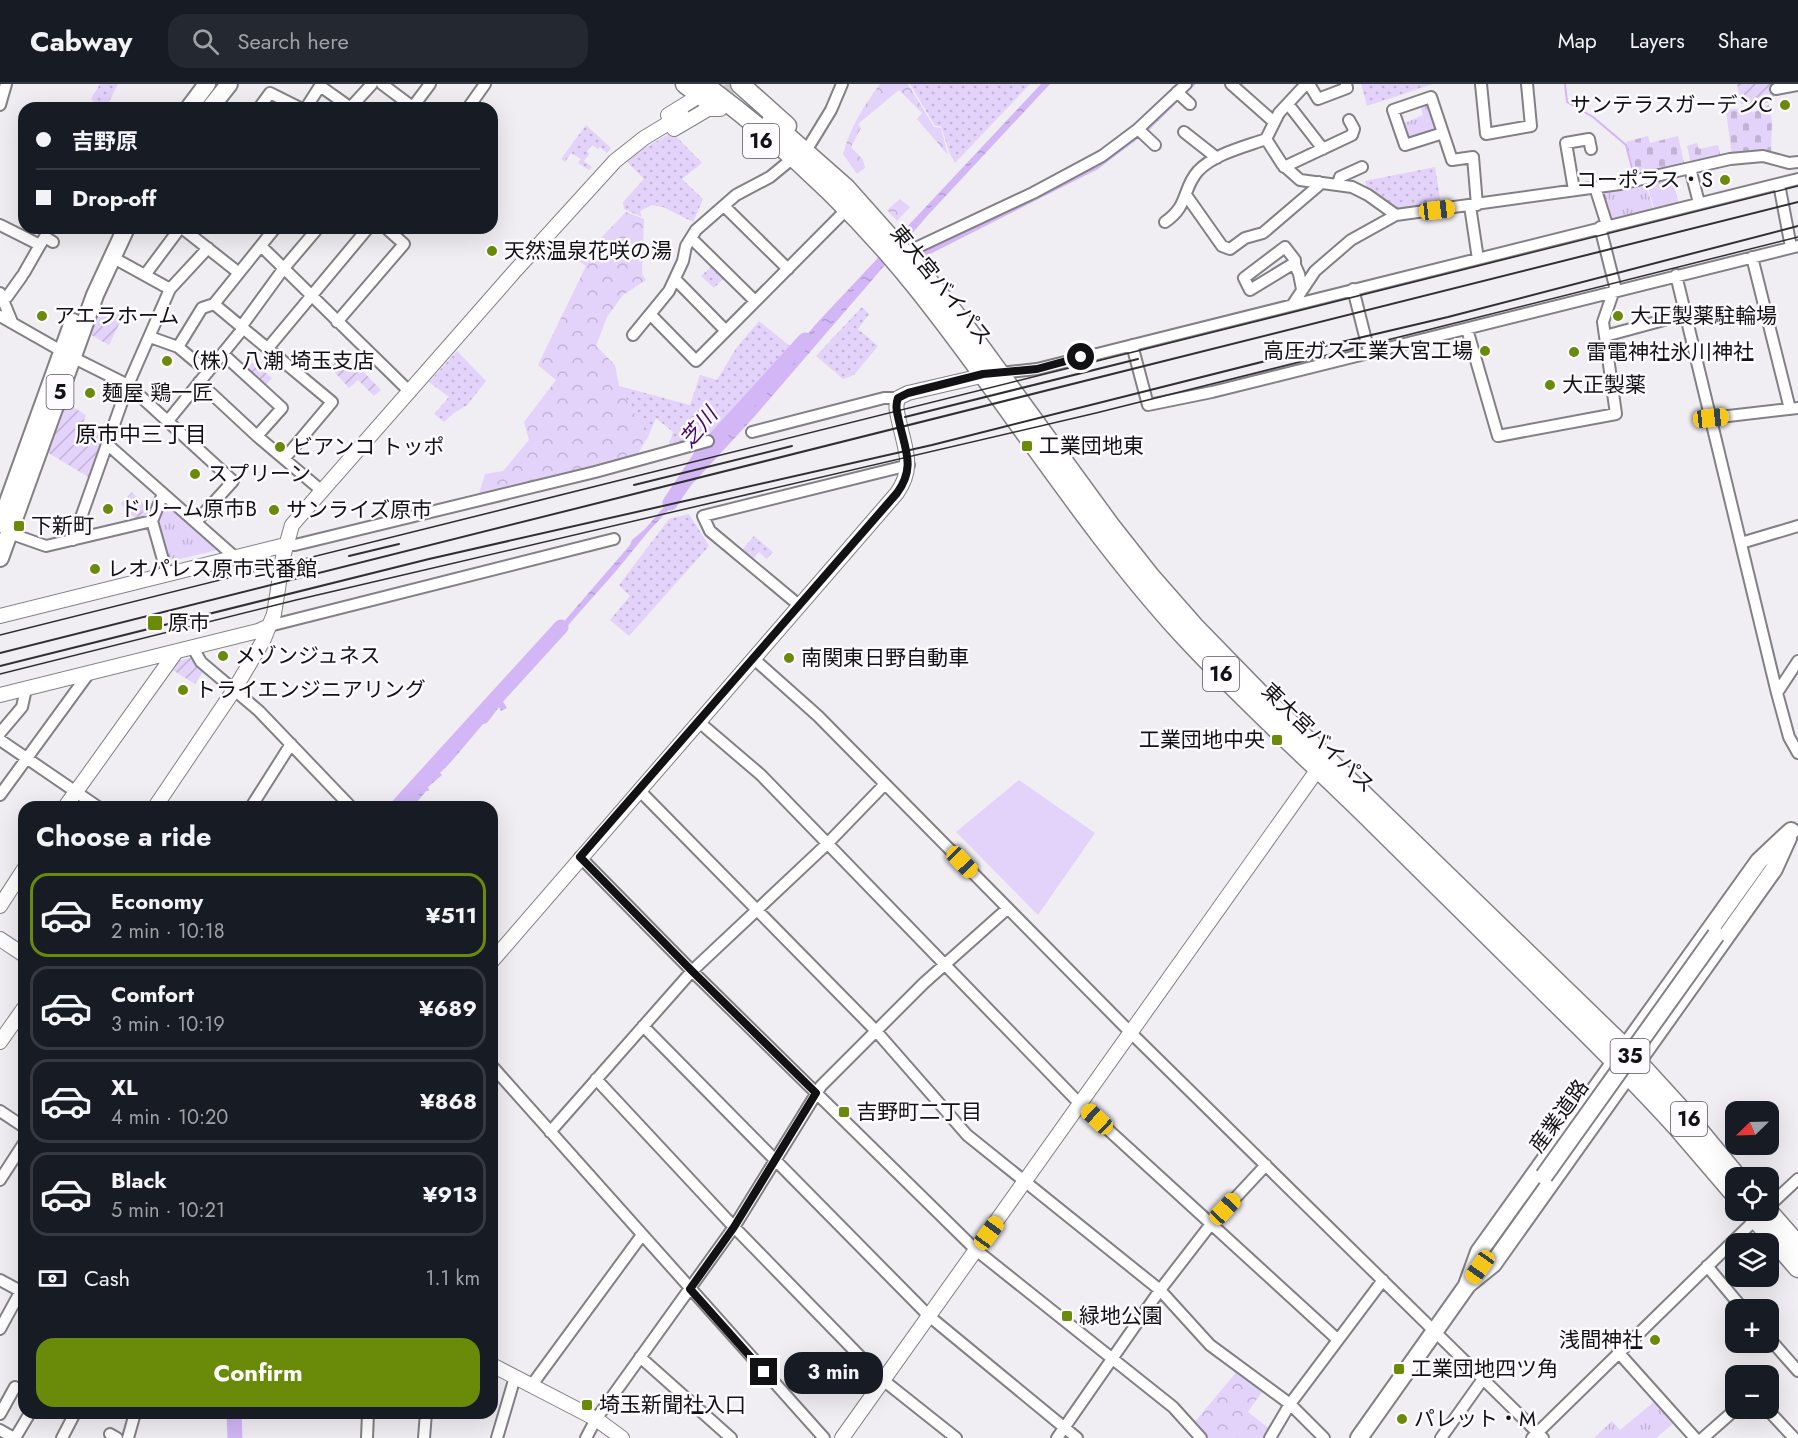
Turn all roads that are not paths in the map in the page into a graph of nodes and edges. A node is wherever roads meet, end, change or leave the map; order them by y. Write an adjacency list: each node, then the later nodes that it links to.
1 (6, 84): 33 (street)
2 (207, 84): 21 (main road)
3 (218, 84): 22 (main road)
4 (229, 84): 23 (main road)
5 (372, 84): 28 (street)
6 (382, 84): 29 (street)
7 (430, 84): 30 (street)
8 (485, 84): 31 (street)
9 (722, 84): 60 (highway, 東大宮バイパス / 16)
10 (842, 84): 43 (street)
11 (1231, 84): 37 (street)
12 (1307, 84): 13 (street); 32 (street)
13 (1346, 84)
14 (1481, 84): 15 (street)
15 (1527, 84)
16 (1798, 85): 19 (street)
17 (695, 86): 34 (highway, 東大宮バイパス / 16); 58 (street); 60 (highway, 東大宮バイパス / 16)
18 (751, 88): 43 (highway, 東大宮バイパス / 16)
19 (1776, 89)
20 (1183, 95): 39 (street)
21 (194, 102)
22 (204, 102)
23 (215, 102)
24 (263, 102): 25 (street)
25 (288, 102)
26 (310, 102): 27 (street)
27 (342, 102)
28 (356, 102)
29 (405, 102)
30 (417, 102)
31 (472, 102)
32 (1288, 104): 37 (street); 44 (street)
33 (0, 105)
34 (720, 109): 48 (highway, 東大宮バイパス / 16); 58 (street)
35 (682, 115): 58 (street)
36 (1349, 120): 44 (street)
37 (1274, 122): 41 (street)
38 (1184, 132): 46 (street)
39 (1141, 133): 42 (street); 84 (street)
40 (1443, 133): 40 (street); 63 (street)
41 (1266, 139): 46 (street); 49 (street)
42 (1155, 145)
43 (809, 146): 60 (highway, 東大宮バイパス / 16)
44 (1323, 149): 49 (street)
45 (1591, 150): 57 (street)
46 (1217, 158): 59 (street)
47 (1798, 162): 51 (street)
48 (786, 163): 60 (highway, 東大宮バイパス / 16); 62 (street)
49 (1284, 167): 53 (street)
50 (1362, 167): 55 (street)
51 (1690, 168): 56 (street); 61 (street)
52 (1798, 179): 54 (street)
53 (1319, 182): 55 (street); 59 (street)
54 (1779, 184): 61 (street); 80 (street)
55 (1338, 185): 64 (street)
56 (1595, 187): 57 (street); 67 (street)
57 (1574, 190): 63 (street)
58 (587, 191): 123 (street)
59 (1186, 195): 65 (street)
60 (843, 198): 84 (highway, 東大宮バイパス / 16); 88 (street)
61 (1699, 203): 67 (street)
62 (724, 206): 76 (street); 88 (street)
63 (1474, 206): 64 (street); 85 (street)
64 (1396, 215): 94 (street)
65 (1165, 222)
66 (0, 225): 78 (street)
67 (1603, 226): 85 (street); 96 (street)
68 (111, 234): 117 (main road, 5)
69 (123, 234): 83 (main road, 5)
70 (180, 234): 90 (street)
71 (190, 234): 81 (street)
72 (268, 234): 79 (street)
73 (313, 234): 87 (street)
74 (363, 234): 97 (street)
75 (393, 234): 106 (street)
76 (691, 238): 92 (street); 99 (street)
77 (53, 242): 78 (street)
78 (40, 245): 98 (street)
79 (261, 246): 87 (street); 89 (street)
80 (1795, 246): 82 (street)
81 (208, 248): 89 (street); 93 (street)
82 (1752, 256): 91 (street); 125 (street)
83 (112, 257): 90 (street); 117 (main road, 5)
84 (901, 259): 120 (highway, 東大宮バイパス / 16)
85 (1478, 259): 95 (street)
86 (1295, 265): 86 (street); 94 (street)
87 (284, 268): 97 (street); 107 (street)
88 (788, 269): 99 (street)
89 (239, 273): 100 (street)
90 (145, 275): 93 (street)
91 (1676, 275): 96 (street); 103 (street)
92 (675, 279): 102 (street); 109 (street)
93 (170, 289): 112 (street)
94 (1302, 289): 101 (street)
95 (1353, 289): 101 (street); 116 (street)
96 (1615, 290): 108 (street); 111 (street)
97 (311, 295): 106 (street); 115 (street)
98 (1, 296): 105 (street)
99 (755, 301): 109 (street)
100 (214, 304): 107 (street); 114 (street)
101 (1293, 304): 113 (street)
102 (650, 314): 109 (street); 110 (street)
103 (1686, 314): 111 (street); 126 (street)
104 (0, 316): 105 (street)
105 (12, 322): 117 (street)
106 (338, 322): 123 (street)
107 (241, 327): 115 (street); 118 (street)
108 (1467, 329): 111 (street); 116 (street)
109 (726, 331)
110 (633, 335)
111 (1605, 336)
112 (150, 337): 114 (street); 122 (street)
113 (1132, 345): 116 (street); 120 (street)
114 (178, 347): 119 (street)
115 (268, 348): 132 (street)
116 (1369, 352)
117 (67, 354): 122 (street); 139 (main road, 5)
118 (223, 354): 119 (street); 129 (street)
119 (208, 372): 121 (street)
120 (991, 374): 124 (street); 165 (highway, 東大宮バイパス / 16)
121 (200, 382): 127 (street); 129 (street)
122 (128, 385): 127 (street); 131 (street)
123 (410, 392): 134 (street)
124 (898, 398): 128 (street); 133 (street)
125 (1794, 409): 126 (street)
126 (1711, 418): 142 (street)
127 (167, 422): 137 (street)
128 (752, 432)
129 (257, 436): 132 (street)
130 (708, 441): 143 (street)
131 (106, 444): 135 (street); 141 (street)
132 (284, 459): 134 (street)
133 (909, 465): 147 (street); 147 (street)
134 (322, 491): 143 (street)
135 (163, 494): 136 (street); 137 (street)
136 (152, 521): 141 (street); 146 (street)
137 (196, 522): 145 (street)
138 (1798, 526): 142 (street)
139 (5, 529): 141 (street); 144 (main road, 5)
140 (614, 539): 149 (street)
141 (73, 540)
142 (1741, 543): 157 (street)
143 (285, 545): 145 (street); 149 (street)
144 (0, 558)
145 (236, 558): 146 (street)
146 (167, 574): 148 (street)
147 (800, 606): 152 (street)
148 (0, 616)
149 (269, 626): 150 (street); 156 (street)
150 (193, 648): 151 (street); 156 (street)
151 (176, 652): 154 (street); 168 (street)
152 (754, 659): 159 (street); 166 (street)
153 (1798, 662): 157 (street)
154 (89, 673): 155 (street); 164 (street)
155 (26, 689): 158 (street); 160 (street)
156 (234, 690): 162 (street); 172 (street)
157 (1777, 693): 163 (street)
158 (0, 695)
159 (699, 722): 167 (street); 176 (street)
160 (0, 733)
161 (0, 740): 164 (street)
162 (291, 744): 173 (street); 174 (street)
163 (1798, 753)
164 (26, 758): 168 (street); 169 (street)
165 (1322, 763): 190 (street); 192 (highway, 東大宮バイパス / 16)
166 (885, 784): 176 (street); 180 (street)
167 (639, 790): 177 (street); 181 (street)
168 (75, 791): 170 (street); 171 (street)
169 (0, 795)
170 (69, 801)
171 (89, 801)
172 (160, 801)
173 (254, 801)
174 (345, 801)
175 (1794, 826): 192 (main road, 35); 193 (main road, 35); 222 (main road, 産業道路 / 35, bridge)
176 (827, 844): 181 (street); 185 (street)
177 (580, 857): 184 (street); 186 (street)
178 (18, 878): 179 (street)
179 (0, 906)
180 (1007, 909): 185 (street); 190 (street)
181 (756, 910): 186 (street); 189 (street)
182 (0, 939): 183 (street)
183 (18, 951)
184 (498, 953)
185 (944, 965): 189 (street); 197 (street)
186 (692, 971): 188 (street); 196 (street)
187 (18, 1016): 191 (street)
188 (643, 1026): 195 (street); 202 (street)
189 (876, 1031): 196 (street); 207 (street)
190 (1131, 1033): 197 (street); 203 (street)
191 (0, 1042)
192 (1619, 1054): 193 (highway, 東大宮バイパス / 16); 222 (main road, 35)
193 (1633, 1068): 204 (highway, 東大宮バイパス / 16); 208 (highway, 東大宮バイパス / 16); 222 (main road, 35)
194 (498, 1073): 200 (street)
195 (596, 1079): 200 (street); 214 (street)
196 (816, 1093): 202 (street); 217 (street)
197 (1080, 1104): 207 (street); 213 (street)
198 (0, 1111): 199 (street)
199 (18, 1123)
200 (550, 1132): 215 (street)
201 (18, 1152): 206 (street)
202 (776, 1160): 214 (street); 228 (street)
203 (1266, 1165): 213 (street); 221 (street)
204 (1728, 1167)
205 (1798, 1179): 209 (street)
206 (0, 1180)
207 (1026, 1181): 217 (street); 225 (street)
208 (1725, 1183)
209 (1779, 1196)
210 (1752, 1221): 218 (street)
211 (1767, 1221): 219 (highway)
212 (1771, 1221): 216 (highway)
213 (1211, 1224): 225 (street); 231 (street)
214 (734, 1227): 224 (street); 240 (street)
215 (642, 1235): 224 (street); 241 (street)
216 (1798, 1245)
217 (976, 1250): 228 (street); 235 (street)
218 (1707, 1266): 227 (street); 233 (street)
219 (1798, 1268)
220 (0, 1280): 223 (street)
221 (1383, 1280): 230 (street); 231 (street)
222 (1467, 1285): 230 (main road, 産業道路 / 35)
223 (18, 1288)
224 (690, 1289): 234 (street); 265 (street)
225 (1160, 1290): 235 (street); 243 (street)
226 (18, 1298): 229 (street)
227 (1735, 1299)
228 (929, 1316): 240 (street); 253 (street)
229 (0, 1329)
230 (1434, 1331): 239 (street); 273 (main road, 産業道路 / 35)
231 (1337, 1339): 243 (street)
232 (1779, 1349): 237 (street)
233 (1618, 1352): 255 (street); 275 (street)
234 (640, 1357): 250 (street); 256 (street)
235 (1113, 1359): 253 (street); 270 (street)
236 (498, 1368): 238 (street)
237 (1798, 1371)
238 (515, 1377): 241 (street); 262 (street)
239 (1483, 1379): 255 (street); 274 (street)
240 (883, 1380): 266 (street); 267 (street)
241 (531, 1386): 250 (street)
242 (15, 1387): 244 (street)
243 (1290, 1404): 271 (street); 272 (street)
244 (0, 1414)
245 (26, 1419): 257 (street)
246 (72, 1419): 258 (street)
247 (133, 1419): 259 (street)
248 (368, 1419): 260 (street)
249 (426, 1419): 261 (street)
250 (597, 1419): 263 (street); 264 (street)
251 (1725, 1419): 276 (street)
252 (1776, 1419): 277 (street)
253 (1064, 1427): 268 (street); 269 (street)
254 (0, 1430): 257 (street)
255 (1537, 1436)
256 (729, 1437)
257 (15, 1438)
258 (62, 1438)
259 (128, 1438)
260 (367, 1438)
261 (424, 1438)
262 (497, 1438)
263 (586, 1438)
264 (622, 1438)
265 (824, 1438)
266 (842, 1438)
267 (956, 1438)
268 (1057, 1438)
269 (1077, 1438)
270 (1201, 1438)
271 (1270, 1438)
272 (1324, 1438)
273 (1359, 1438)
274 (1441, 1438)
275 (1695, 1438)
276 (1703, 1438)
277 (1794, 1438)

